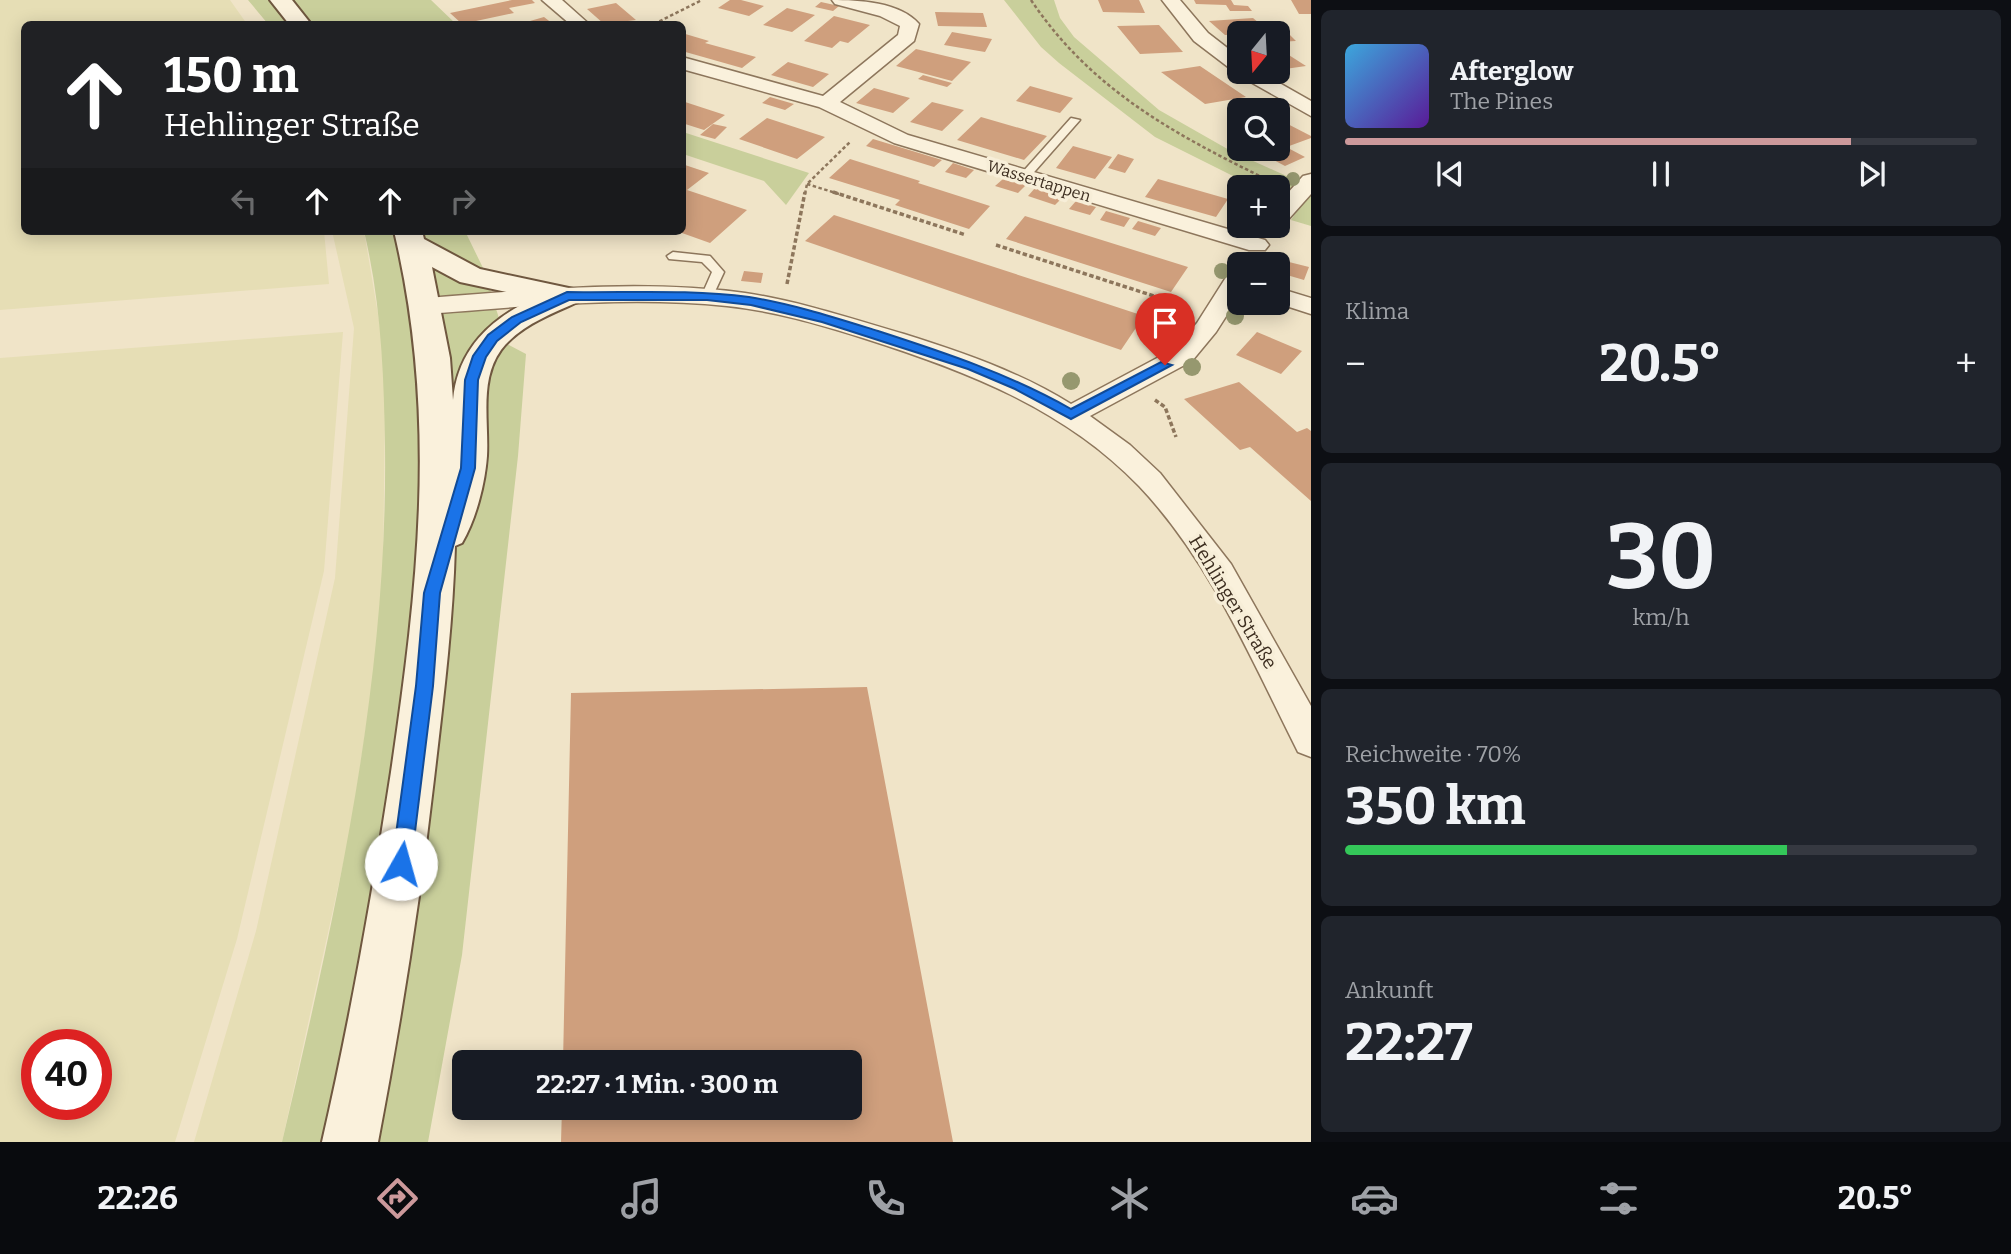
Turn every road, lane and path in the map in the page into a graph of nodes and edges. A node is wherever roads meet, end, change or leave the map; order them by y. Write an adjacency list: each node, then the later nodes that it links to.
1 (281, 0): 7 (street)
2 (551, 0): 8 (street)
3 (702, 0): 9 (path)
4 (841, 0): 13 (street)
5 (1031, 0): 19 (path)
6 (1171, 0): 10 (street)
7 (298, 21)
8 (576, 21)
9 (660, 21)
10 (1227, 57)
11 (686, 64): 13 (street, Wassertappen)
12 (1267, 84): 14 (street)
13 (827, 103): 16 (street, Wassertappen)
14 (1311, 110)
15 (1075, 120): 17 (lane)
16 (869, 125): 17 (street, Wassertappen); 18 (path)
17 (1024, 177): 24 (street, Wassertappen)
18 (807, 184): 21 (path); 32 (path)
19 (1303, 187): 20 (street)
20 (1290, 203)
21 (966, 235)
22 (410, 238): 27 (street); 30 (street)
23 (996, 244): 33 (path)
24 (1227, 254)
25 (673, 256): 28 (lane)
26 (1227, 295): 33 (street)
27 (567, 296): 28 (street, Hehlinger Straße); 30 (street, Hehlinger Straße); 37 (street)
28 (707, 297): 32 (street, Hehlinger Straße)
29 (1290, 299): 31 (street)
30 (427, 306): 37 (street)
31 (1311, 306)
32 (783, 308): 35 (street, Hehlinger Straße)
33 (1214, 315): 35 (street)
34 (1165, 407): 36 (path)
35 (1071, 415): 38 (street, Hehlinger Straße)
36 (1176, 437)
37 (432, 593): 39 (street)
38 (1311, 742)
39 (350, 1142)

